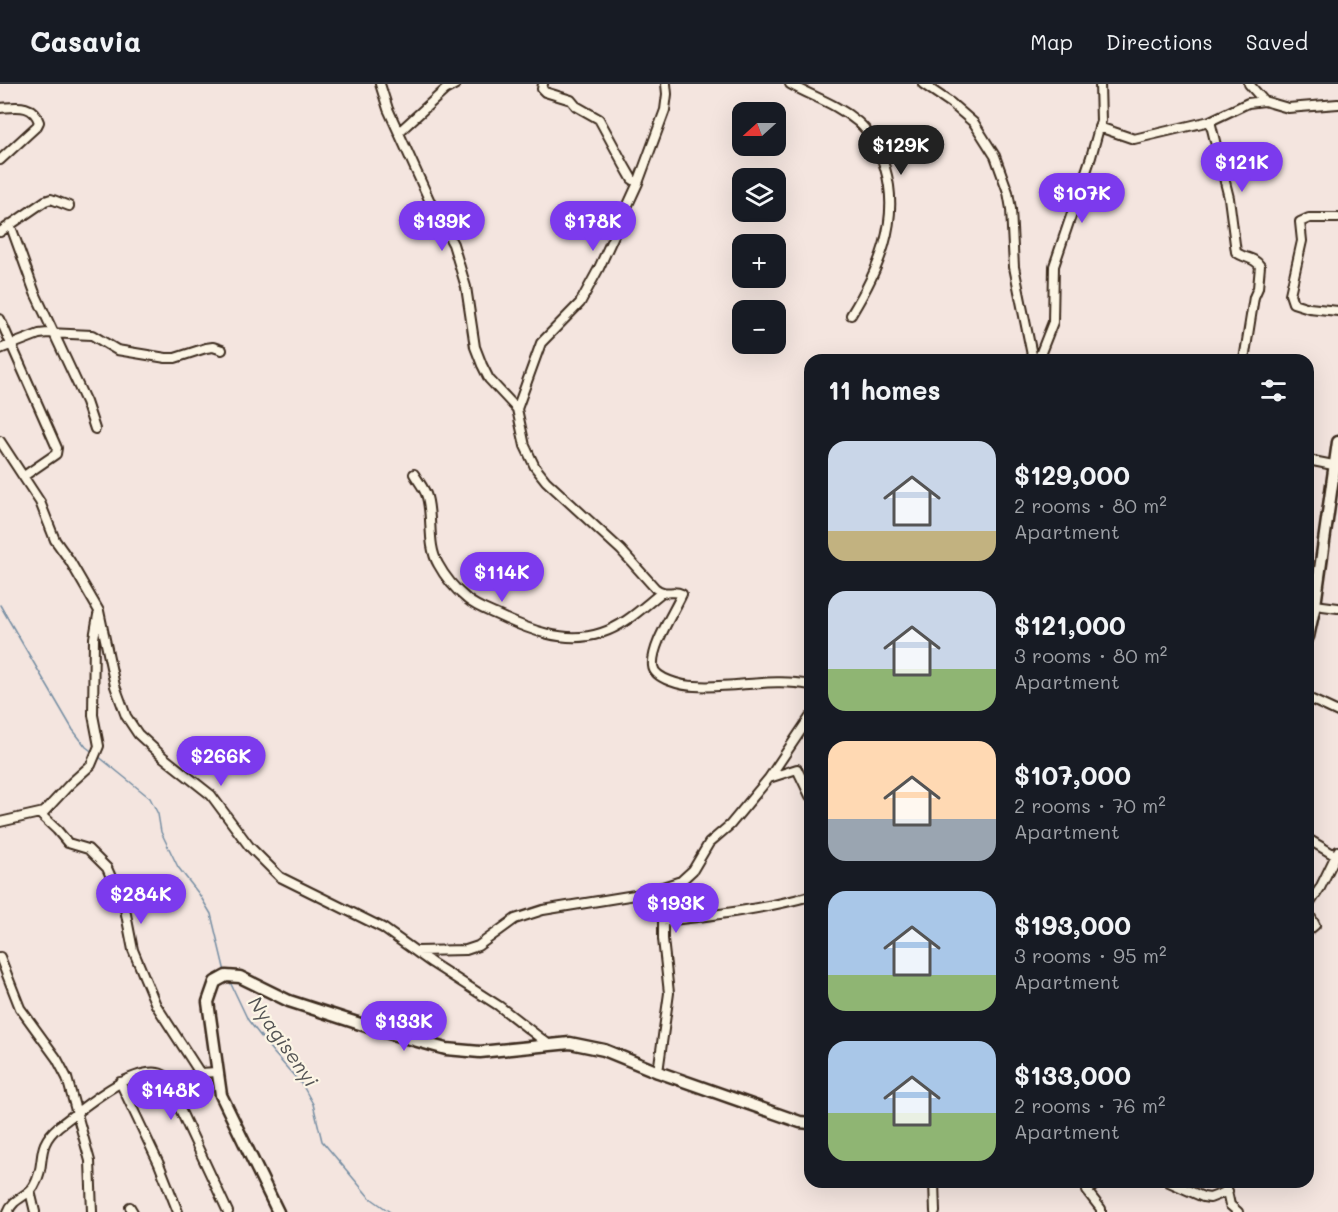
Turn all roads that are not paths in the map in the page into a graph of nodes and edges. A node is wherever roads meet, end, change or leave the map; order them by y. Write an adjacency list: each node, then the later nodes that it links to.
1 (380, 84): 14 (street)
2 (456, 84): 14 (street)
3 (543, 84): 16 (street)
4 (666, 84): 16 (street)
5 (790, 84): 22 (street)
6 (923, 84): 28 (street)
7 (1100, 84): 13 (street)
8 (1249, 84): 9 (street)
9 (1264, 101): 10 (street); 12 (street)
10 (1338, 104)
11 (0, 108): 15 (street)
12 (1210, 121): 13 (street); 30 (street)
13 (1100, 127): 29 (street)
14 (399, 132): 31 (street)
15 (0, 160)
16 (638, 183): 31 (street)
17 (69, 206): 19 (street)
18 (1338, 218): 21 (street)
19 (10, 224): 20 (street); 24 (street)
20 (0, 232)
21 (1338, 311)
22 (851, 315)
23 (0, 320): 25 (street)
24 (56, 333): 25 (street); 27 (street); 32 (street)
25 (11, 344): 26 (street); 38 (street)
26 (0, 349)
27 (222, 350)
28 (1032, 354)
29 (1040, 354)
30 (1245, 354)
31 (517, 409): 39 (street)
32 (95, 429)
33 (0, 441): 38 (street)
34 (1338, 442): 36 (main road)
35 (1314, 461): 36 (street)
36 (1333, 465): 40 (main road)
37 (414, 474): 39 (street)
38 (24, 476): 43 (street)
39 (661, 593): 44 (street)
40 (1315, 605): 41 (street); 42 (main road)
41 (1338, 608)
42 (1314, 610)
43 (99, 611): 50 (street); 56 (street)
44 (804, 685)
45 (1314, 701): 46 (street)
46 (1338, 712)
47 (804, 726): 48 (street)
48 (769, 778): 49 (street); 56 (street)
49 (804, 781)
50 (40, 814): 51 (street); 61 (street)
51 (0, 822)
52 (1314, 842): 53 (street)
53 (1337, 853): 54 (street)
54 (1314, 897)
55 (804, 898): 60 (street)
56 (417, 951): 58 (street)
57 (0, 957): 64 (street)
58 (548, 1044): 59 (main road); 60 (main road)
59 (217, 1072): 61 (street); 78 (main road)
60 (658, 1072): 65 (main road)
61 (200, 1073): 63 (street)
62 (120, 1082): 63 (street); 64 (street); 76 (street)
63 (174, 1083): 77 (street)
64 (76, 1113): 70 (street); 75 (street)
65 (804, 1122)
66 (934, 1188): 79 (street)
67 (1091, 1188): 80 (street)
68 (1183, 1188): 71 (street)
69 (1227, 1188): 71 (street)
70 (30, 1191): 73 (street); 74 (street)
71 (1228, 1191): 72 (street)
72 (1229, 1208): 81 (street)
73 (8, 1212)
74 (35, 1212)
75 (92, 1212)
76 (178, 1212)
77 (228, 1212)
78 (278, 1212)
79 (935, 1212)
80 (1101, 1212)
81 (1238, 1212)

